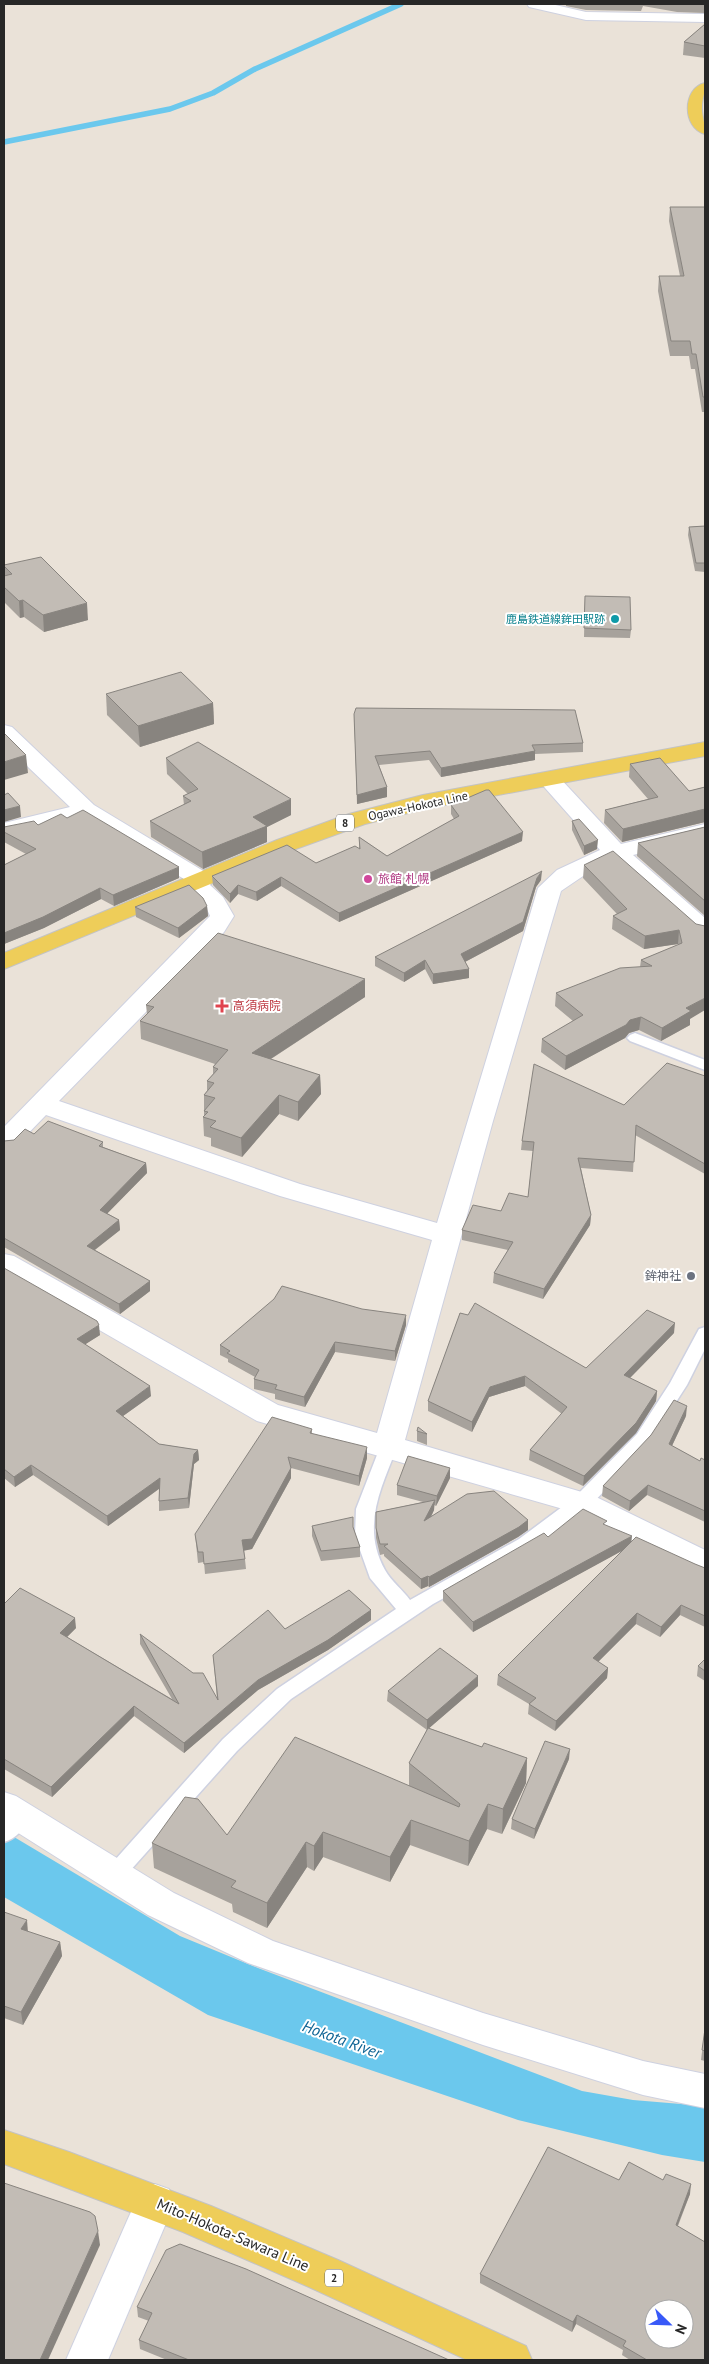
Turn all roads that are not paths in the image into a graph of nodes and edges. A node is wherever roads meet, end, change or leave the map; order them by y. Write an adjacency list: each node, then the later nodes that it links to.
1 (534, 4): 2 (street)
2 (705, 18)
3 (705, 87): 4 (main road)
4 (705, 129)
5 (4, 732): 8 (street)
6 (705, 749): 7 (main road, Ogawa-Hokota Line / 8)
7 (549, 780): 11 (street); 12 (main road, Ogawa-Hokota Line / 8)
8 (86, 810): 9 (street); 12 (street)
9 (4, 830)
10 (705, 831): 11 (street)
11 (616, 853): 13 (street); 19 (street)
12 (198, 882): 14 (main road, Ogawa-Hokota Line / 8); 17 (street)
13 (705, 931)
14 (4, 962)
15 (635, 1038): 16 (lane)
16 (705, 1065)
17 (41, 1104): 18 (street); 19 (street)
18 (4, 1142)
19 (448, 1234): 22 (street)
20 (4, 1263): 22 (street)
21 (705, 1333): 23 (lane)
22 (388, 1448): 23 (street); 25 (lane)
23 (581, 1503): 24 (street); 25 (lane)
24 (705, 1564)
25 (408, 1610): 27 (lane)
26 (11, 1820): 27 (street)
27 (113, 1876): 28 (street)
28 (705, 2091)
29 (4, 2148): 30 (main road, Mito-Hokota-Sawara Line / 2)
30 (155, 2202): 31 (street); 32 (main road, Mito-Hokota-Sawara Line / 2)
31 (87, 2360)
32 (511, 2360)

